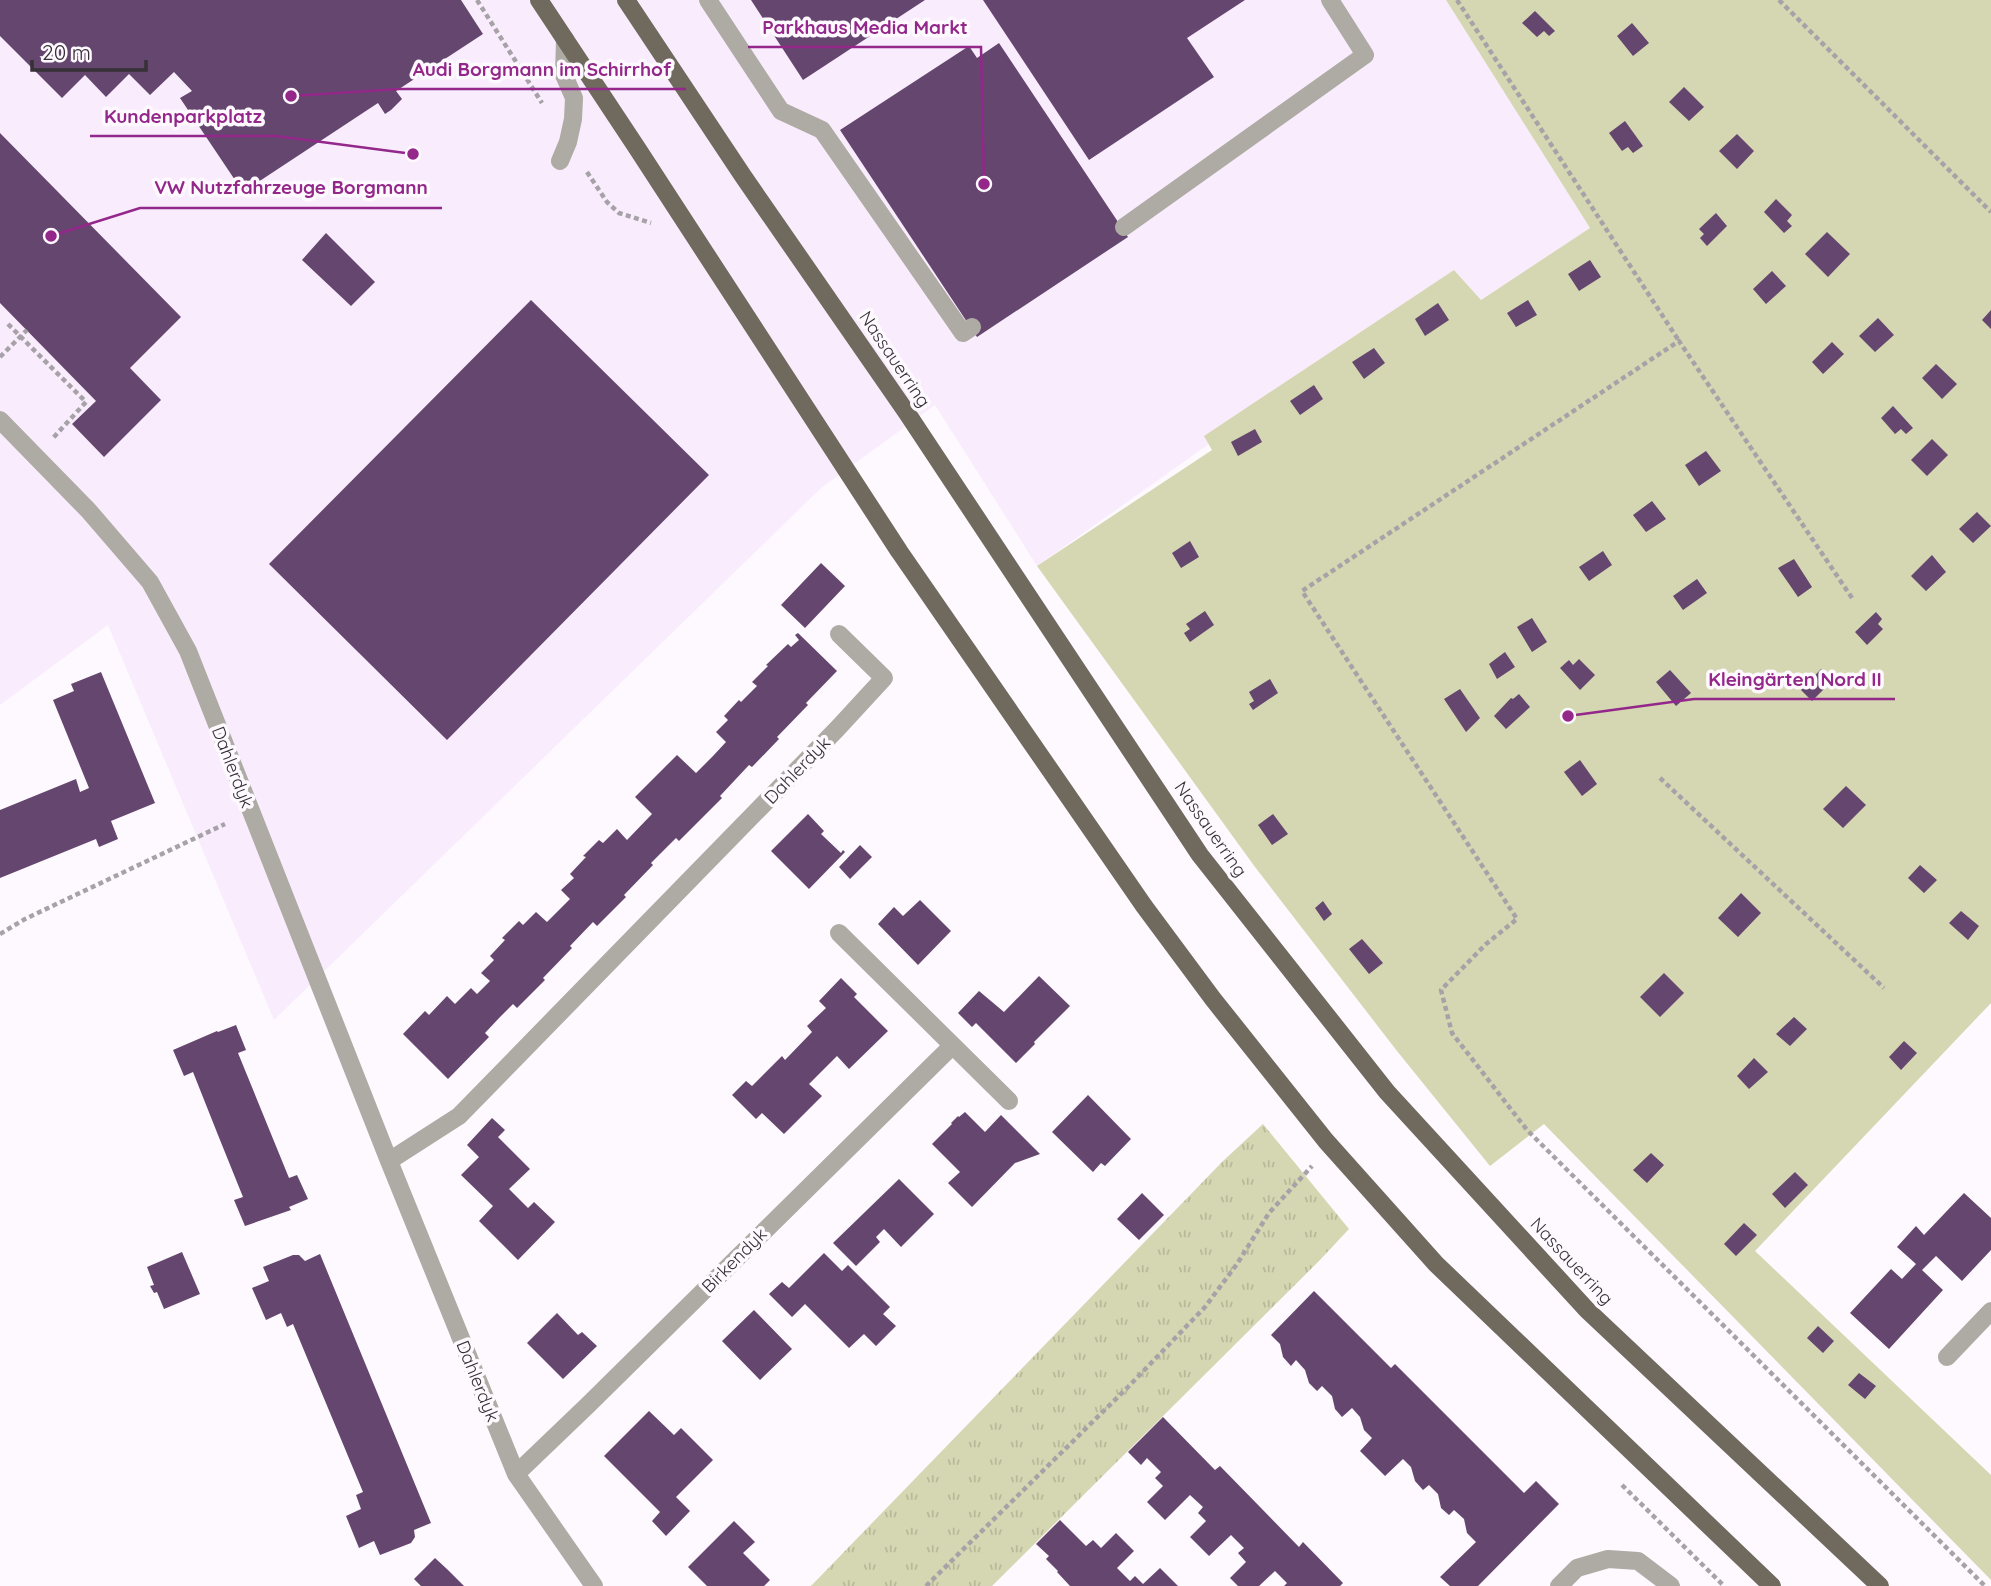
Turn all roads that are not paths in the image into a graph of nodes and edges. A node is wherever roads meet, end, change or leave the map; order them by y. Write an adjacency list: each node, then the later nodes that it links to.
1 (539, 0): 5 (main road)
2 (625, 0): 22 (main road, Nassauerring)
3 (708, 0): 8 (street)
4 (1329, 0): 7 (street)
5 (565, 39): 6 (street); 21 (main road)
6 (561, 161)
7 (1124, 227)
8 (972, 327)
9 (0, 420): 14 (street, Dahlerdyk)
10 (839, 634): 14 (street, Dahlerdyk)
11 (839, 933): 12 (street)
12 (952, 1046): 13 (street); 17 (street, Birkendyk)
13 (1009, 1101)
14 (389, 1161): 17 (street, Dahlerdyk)
15 (1991, 1311): 16 (street)
16 (1947, 1357)
17 (516, 1474): 18 (street, Dahlerdyk)
18 (594, 1586)
19 (1559, 1586): 20 (street)
20 (1671, 1586)
21 (1772, 1586)
22 (1880, 1586)

